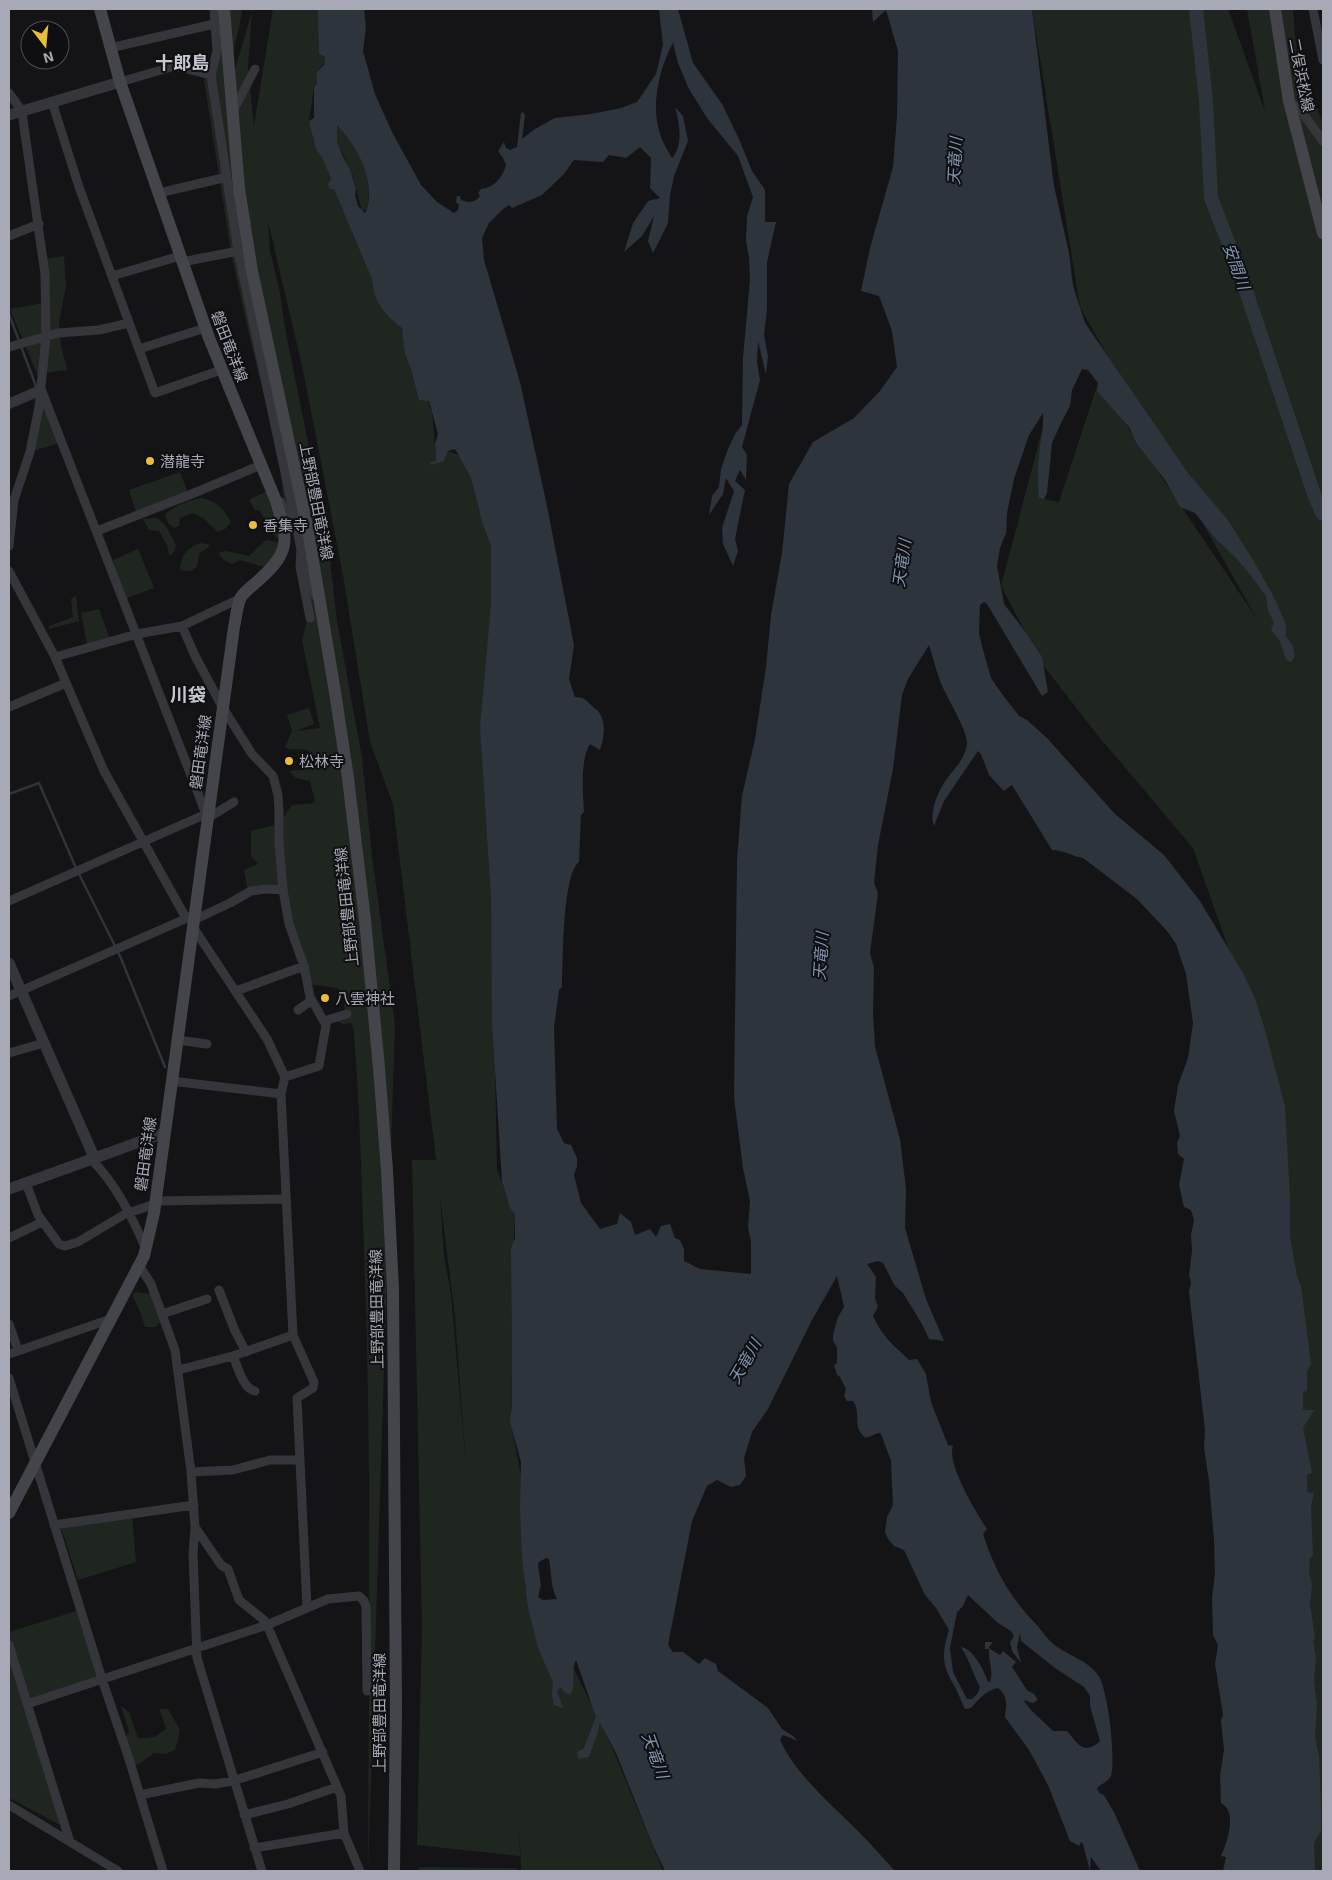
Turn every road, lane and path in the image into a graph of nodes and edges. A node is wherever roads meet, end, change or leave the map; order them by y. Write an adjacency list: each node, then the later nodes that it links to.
1 (100, 9): 6 (main road, 磐田竜洋線)
2 (1275, 9): 12 (main road, 二俣浜松線)
3 (1313, 9): 7 (street)
4 (216, 10): 5 (street); 15 (main road, 上野部豊田竜洋線)
5 (214, 24): 6 (street); 9 (street)
6 (110, 48): 10 (main road, 磐田竜洋線)
7 (1323, 60)
8 (256, 70): 15 (street)
9 (211, 75): 10 (street); 18 (street)
10 (120, 82): 13 (street); 19 (main road, 磐田竜洋線)
11 (9, 93): 14 (street)
12 (1289, 101): 17 (street); 21 (main road, 二俣浜松線)
13 (52, 102): 14 (street); 25 (street)
14 (22, 111): 16 (street); 20 (street)
15 (231, 114): 41 (main road, 上野部豊田竜洋線)
16 (9, 115)
17 (1323, 139)
18 (227, 177): 19 (street); 23 (street)
19 (159, 193): 24 (main road, 磐田竜洋線)
20 (39, 224): 22 (street); 28 (street)
21 (1323, 233)
22 (9, 236)
23 (238, 251): 24 (street); 38 (street)
24 (181, 259): 25 (street); 27 (main road, 磐田竜洋線)
25 (112, 276): 26 (street)
26 (129, 323): 28 (street); 30 (street)
27 (205, 328): 30 (street); 31 (main road, 磐田竜洋線)
28 (46, 337): 29 (street); 32 (street)
29 (9, 348)
30 (139, 349): 31 (street)
31 (221, 370): 34 (main road, 磐田竜洋線)
32 (41, 389): 33 (street); 36 (street); 37 (street)
33 (9, 403)
34 (261, 465): 35 (main road, 磐田竜洋線); 36 (street)
35 (276, 502): 38 (street); 40 (main road, 磐田竜洋線)
36 (97, 531): 44 (street)
37 (9, 546)
38 (301, 548): 41 (street); 42 (street)
39 (9, 573): 45 (street)
40 (240, 598): 43 (street); 48 (main road, 磐田竜洋線)
41 (320, 605): 122 (main road, 上野部豊田竜洋線)
42 (310, 618)
43 (182, 626): 44 (street); 48 (street)
44 (137, 634): 45 (street); 50 (street)
45 (55, 657): 46 (street)
46 (66, 683): 47 (street); 51 (street)
47 (9, 707)
48 (223, 708): 50 (main road, 磐田竜洋線); 52 (street)
49 (234, 802): 50 (street)
50 (207, 816): 51 (street); 54 (main road, 磐田竜洋線)
51 (145, 841): 53 (street); 54 (street)
52 (283, 890): 54 (street); 56 (street)
53 (9, 901)
54 (192, 920): 57 (street); 58 (street); 64 (main road, 磐田竜洋線)
55 (9, 962): 57 (street)
56 (304, 966): 58 (street); 60 (street)
57 (21, 990): 59 (street); 65 (street)
58 (236, 992): 68 (street)
59 (9, 996)
60 (312, 1000): 61 (street); 63 (street)
61 (298, 1010)
62 (347, 1014): 63 (street)
63 (324, 1021): 68 (street)
64 (177, 1040): 66 (street); 69 (main road, 磐田竜洋線)
65 (44, 1043): 67 (street); 72 (street)
66 (207, 1044)
67 (9, 1053)
68 (284, 1077): 70 (street)
69 (172, 1080): 70 (street); 71 (main road, 磐田竜洋線)
70 (281, 1094): 75 (street)
71 (164, 1133): 72 (street); 76 (main road, 磐田竜洋線)
72 (93, 1158): 73 (street); 77 (street)
73 (26, 1183): 74 (street); 78 (street)
74 (9, 1189)
75 (286, 1199): 76 (street); 87 (street)
76 (155, 1203): 77 (street); 80 (main road, 磐田竜洋線)
77 (129, 1213): 78 (street); 80 (street)
78 (42, 1222): 79 (street)
79 (9, 1238)
80 (146, 1250): 81 (main road, 磐田竜洋線)
81 (139, 1265): 84 (street); 85 (main road, 磐田竜洋線)
82 (220, 1290): 89 (street)
83 (207, 1300): 84 (street)
84 (162, 1314): 92 (street)
85 (111, 1319): 88 (street); 96 (main road, 磐田竜洋線)
86 (9, 1324): 88 (street)
87 (293, 1335): 89 (street); 95 (street)
88 (18, 1350): 90 (street)
89 (246, 1352): 91 (street)
90 (9, 1354)
91 (234, 1356): 92 (street); 94 (street)
92 (178, 1370): 97 (street)
93 (9, 1378): 96 (street)
94 (255, 1391)
95 (300, 1460): 97 (street); 102 (street)
96 (35, 1463): 99 (main road, 磐田竜洋線); 100 (street)
97 (191, 1472): 98 (street)
98 (194, 1504): 100 (street); 101 (street)
99 (9, 1513)
100 (54, 1525): 106 (street)
101 (195, 1527): 103 (street); 105 (street)
102 (307, 1608): 103 (street); 107 (street)
103 (267, 1626): 105 (street); 109 (street)
104 (9, 1646): 108 (street)
105 (196, 1649): 106 (street); 110 (street)
106 (102, 1679): 108 (street); 112 (street)
107 (367, 1691)
108 (27, 1704): 116 (street)
109 (323, 1752): 110 (street); 111 (street)
110 (233, 1781): 112 (street); 114 (street)
111 (337, 1787): 114 (street); 115 (street)
112 (140, 1795): 119 (street)
113 (9, 1805): 116 (street)
114 (244, 1815): 117 (street)
115 (344, 1833): 117 (street); 121 (street)
116 (70, 1842): 118 (street)
117 (254, 1848): 120 (street)
118 (118, 1871)
119 (162, 1871)
120 (262, 1871)
121 (360, 1871)
122 (394, 1871)

